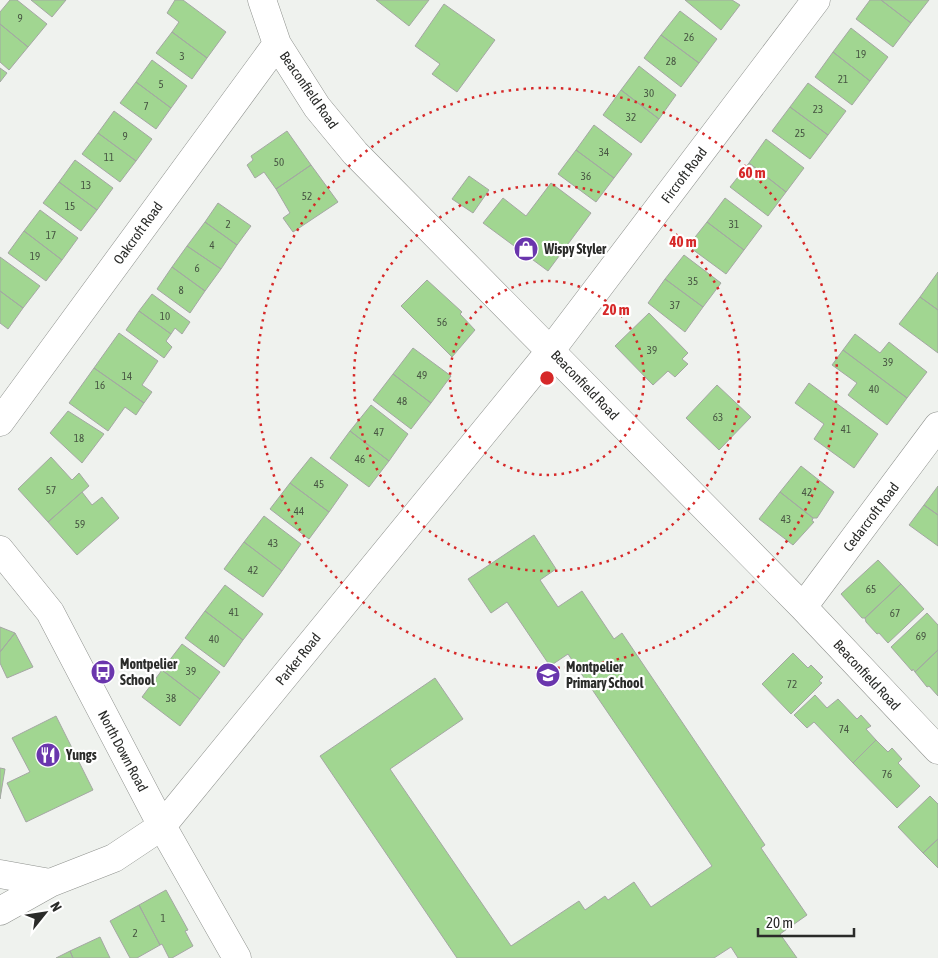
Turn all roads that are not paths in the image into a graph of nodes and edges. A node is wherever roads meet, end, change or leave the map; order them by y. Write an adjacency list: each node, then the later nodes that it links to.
1 (262, 0): 3 (street, Beaconfield Road)
2 (816, 0): 4 (street, Fircroft Road)
3 (277, 44): 4 (street, Beaconfield Road); 5 (street, Oakcroft Road)
4 (551, 350): 8 (street, Beaconfield Road); 10 (street, Parker Road)
5 (0, 422)
6 (938, 426): 8 (street, Cedarcroft Road)
7 (0, 550): 10 (street, North Down Road)
8 (803, 607): 9 (street, Beaconfield Road)
9 (938, 750)
10 (162, 826): 12 (street, Parker Road); 14 (street, North Down Road)
11 (0, 874): 12 (street)
12 (50, 884): 13 (street, Parker Road)
13 (0, 911)
14 (237, 958)

